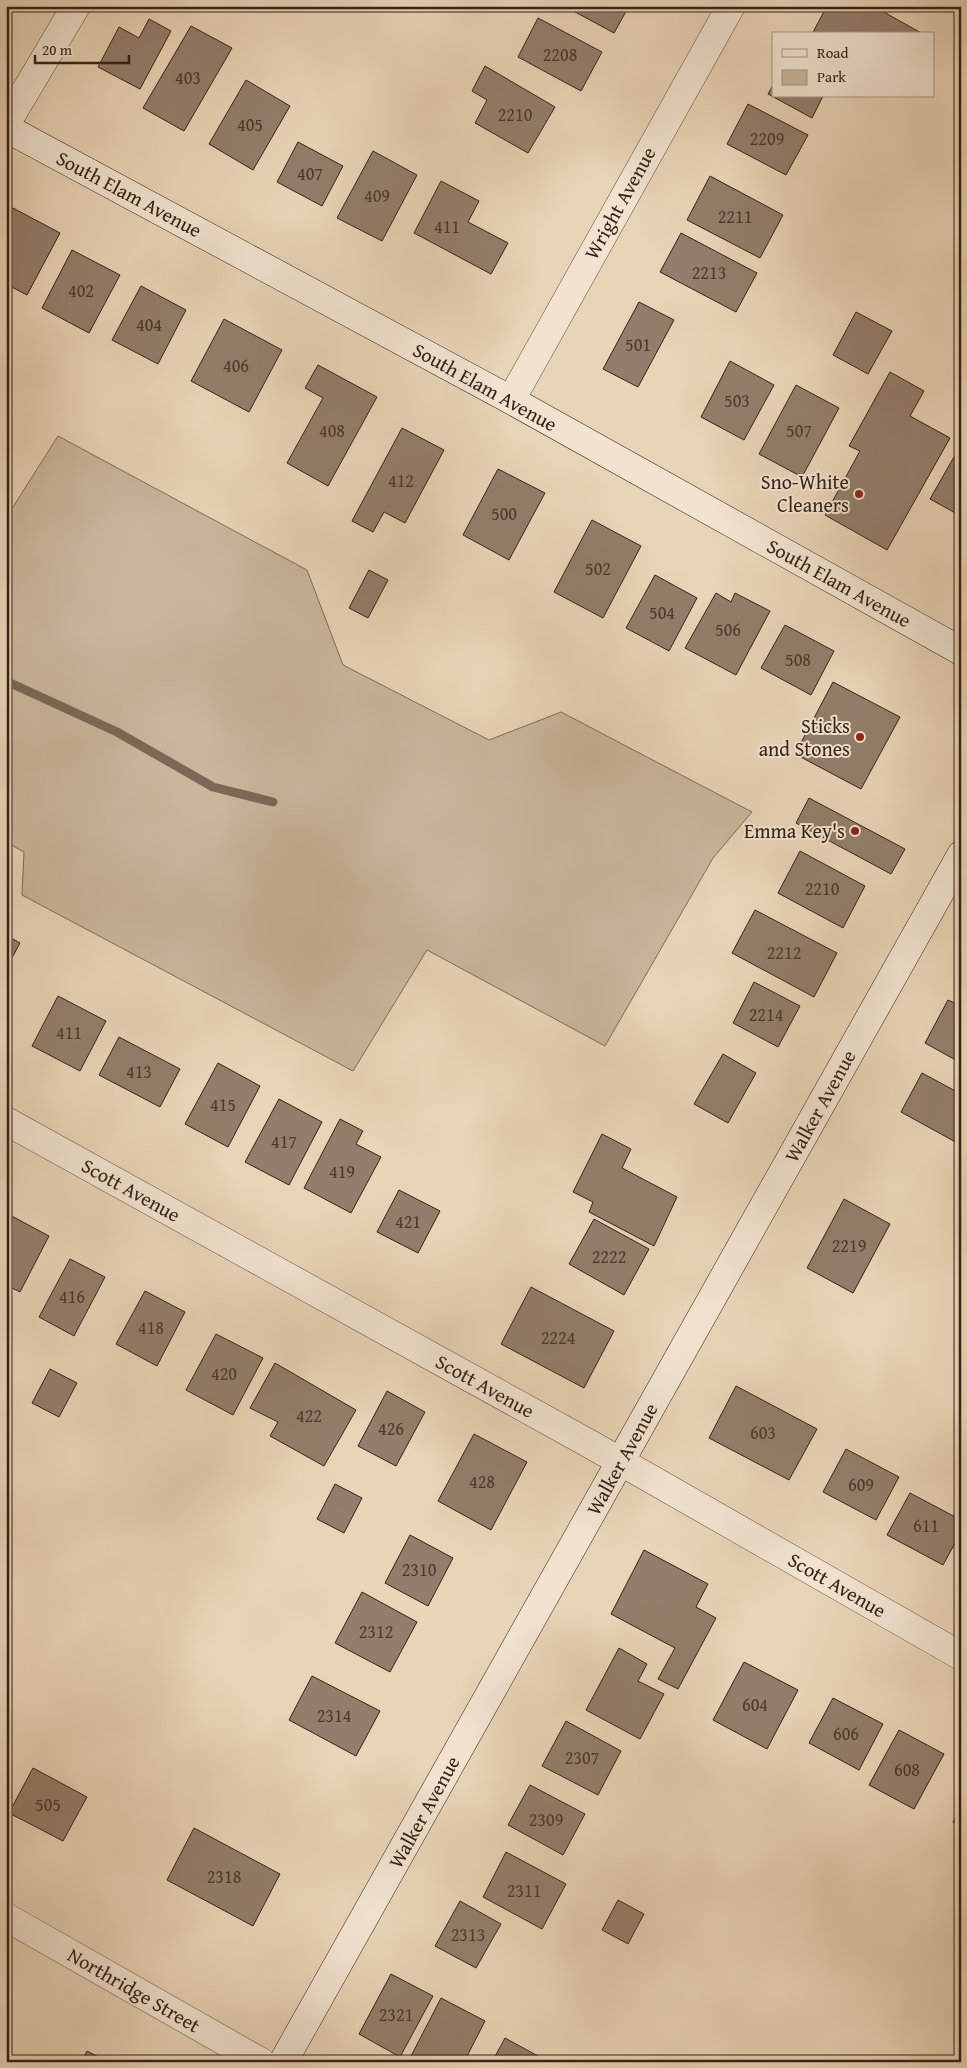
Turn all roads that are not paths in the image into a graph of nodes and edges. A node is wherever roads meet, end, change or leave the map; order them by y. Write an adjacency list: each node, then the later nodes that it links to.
1 (76, 6): 3 (street)
2 (731, 6): 4 (street, Wright Avenue)
3 (6, 126): 4 (street, South Elam Avenue)
4 (511, 400): 5 (street, South Elam Avenue)
5 (961, 651)
6 (961, 855): 8 (street, Walker Avenue)
7 (6, 1121): 8 (street, Scott Avenue)
8 (621, 1461): 9 (street, Scott Avenue); 12 (street, Walker Avenue)
9 (961, 1656)
10 (6, 1917): 11 (street, Northridge Street)
11 (261, 2062)
12 (283, 2062)

